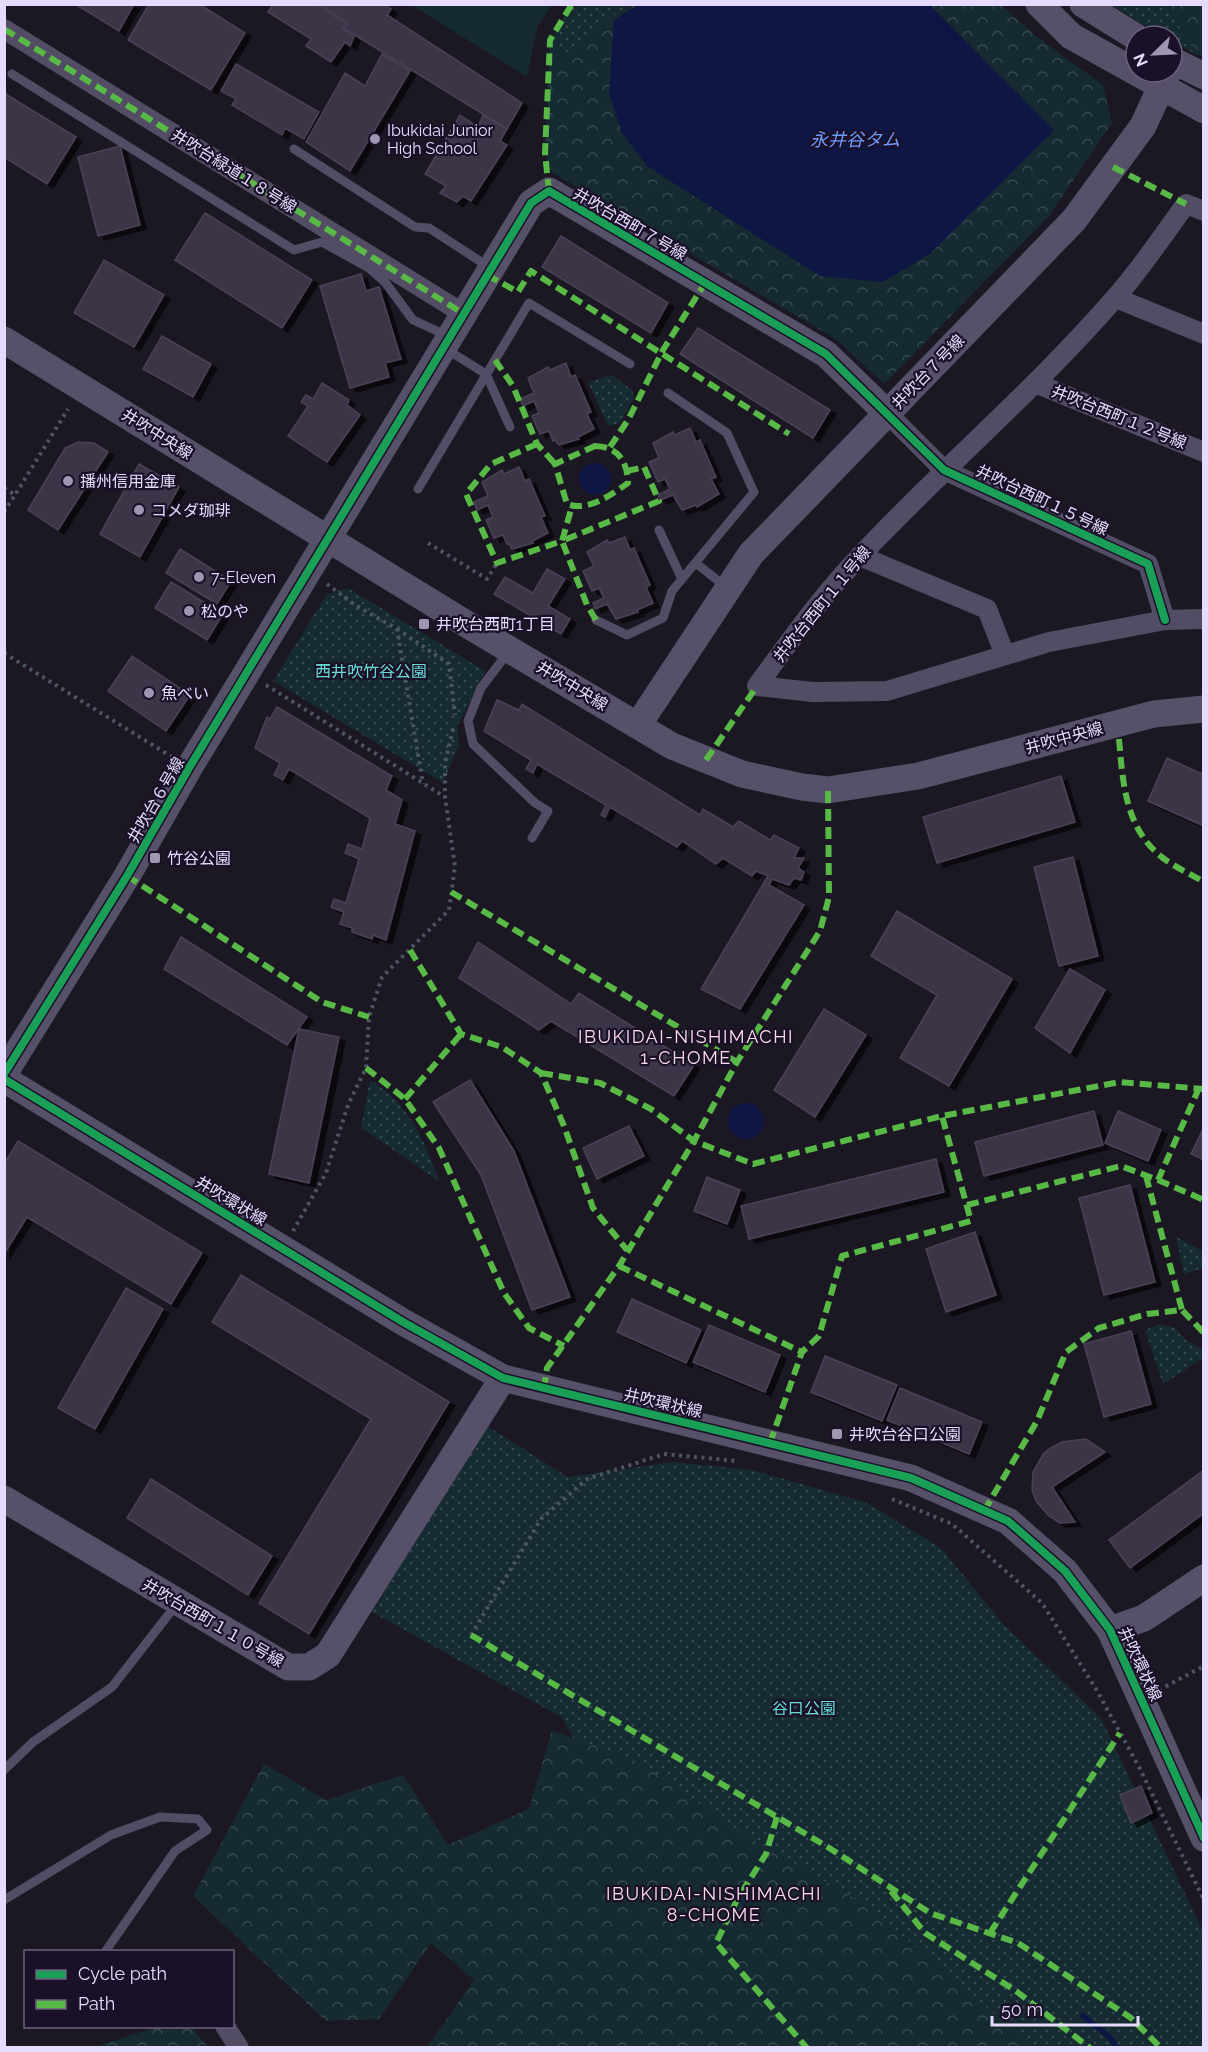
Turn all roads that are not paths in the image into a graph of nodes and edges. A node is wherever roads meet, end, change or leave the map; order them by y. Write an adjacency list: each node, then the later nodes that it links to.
1 (1039, 4): 5 (street)
2 (1083, 4): 4 (street)
3 (4, 29): 16 (street, 井吹台緑道１８号線)
4 (1124, 30)
5 (1124, 53)
6 (1184, 72): 8 (street)
7 (12, 74): 19 (lane)
8 (1203, 76)
9 (1162, 84): 24 (street, 井吹台７号線)
10 (1182, 84): 11 (street)
11 (1203, 110)
12 (294, 150): 14 (lane)
13 (1203, 211): 15 (street, 井吹台西町１１号線)
14 (491, 268): 16 (street, 井吹台西町７号線); 24 (street, 井吹台西町７号線)
15 (1116, 298): 17 (street); 22 (street, 井吹台西町１１号線)
16 (464, 314): 19 (street, 井吹台西町７号線)
17 (1203, 334)
18 (4, 340): 30 (street, 井吹中央線)
19 (447, 342): 21 (lane); 30 (street, 井吹台西町７号線)
20 (630, 364): 21 (lane)
21 (486, 374): 25 (lane); 28 (lane)
22 (1035, 383): 26 (street, 井吹台西町１２号線); 27 (street, 井吹台西町１１号線)
23 (668, 393): 32 (lane)
24 (887, 413): 27 (street, 井吹台西町１５号線); 34 (street, 井吹台７号線)
25 (510, 427)
26 (1203, 452)
27 (944, 470): 31 (street, 井吹台西町１１号線); 37 (street, 井吹台西町１５号線)
28 (418, 489)
29 (659, 530): 33 (lane)
30 (328, 538): 38 (street, 井吹中央線); 43 (street, 井吹台６号線)
31 (860, 555): 39 (street); 39 (street, 井吹台西町１１号線)
32 (697, 564): 33 (lane); 34 (lane)
33 (682, 579): 36 (lane)
34 (728, 589): 41 (street, 井吹台７号線)
35 (1203, 619): 37 (street, 井吹台西町１１号線)
36 (596, 620)
37 (1165, 620): 39 (street, 井吹台西町１１号線)
38 (511, 649): 41 (street, 井吹中央線); 42 (lane)
39 (1005, 655)
40 (1203, 709): 41 (street, 井吹中央線)
41 (638, 725)
42 (532, 838)
43 (4, 1074)
44 (4, 1079): 45 (street, 井吹環状線)
45 (503, 1378): 48 (street, 井吹台西町１１０号線); 49 (street, 井吹環状線)
46 (4, 1498): 48 (street, 井吹台西町１１０号線)
47 (1203, 1578): 49 (street)
48 (177, 1603): 50 (lane)
49 (1110, 1630): 51 (street, 井吹環状線)
50 (4, 1770)
51 (1203, 1838)
52 (4, 1900): 53 (lane)
53 (106, 1950)
54 (226, 2028): 55 (street)
55 (239, 2048)

